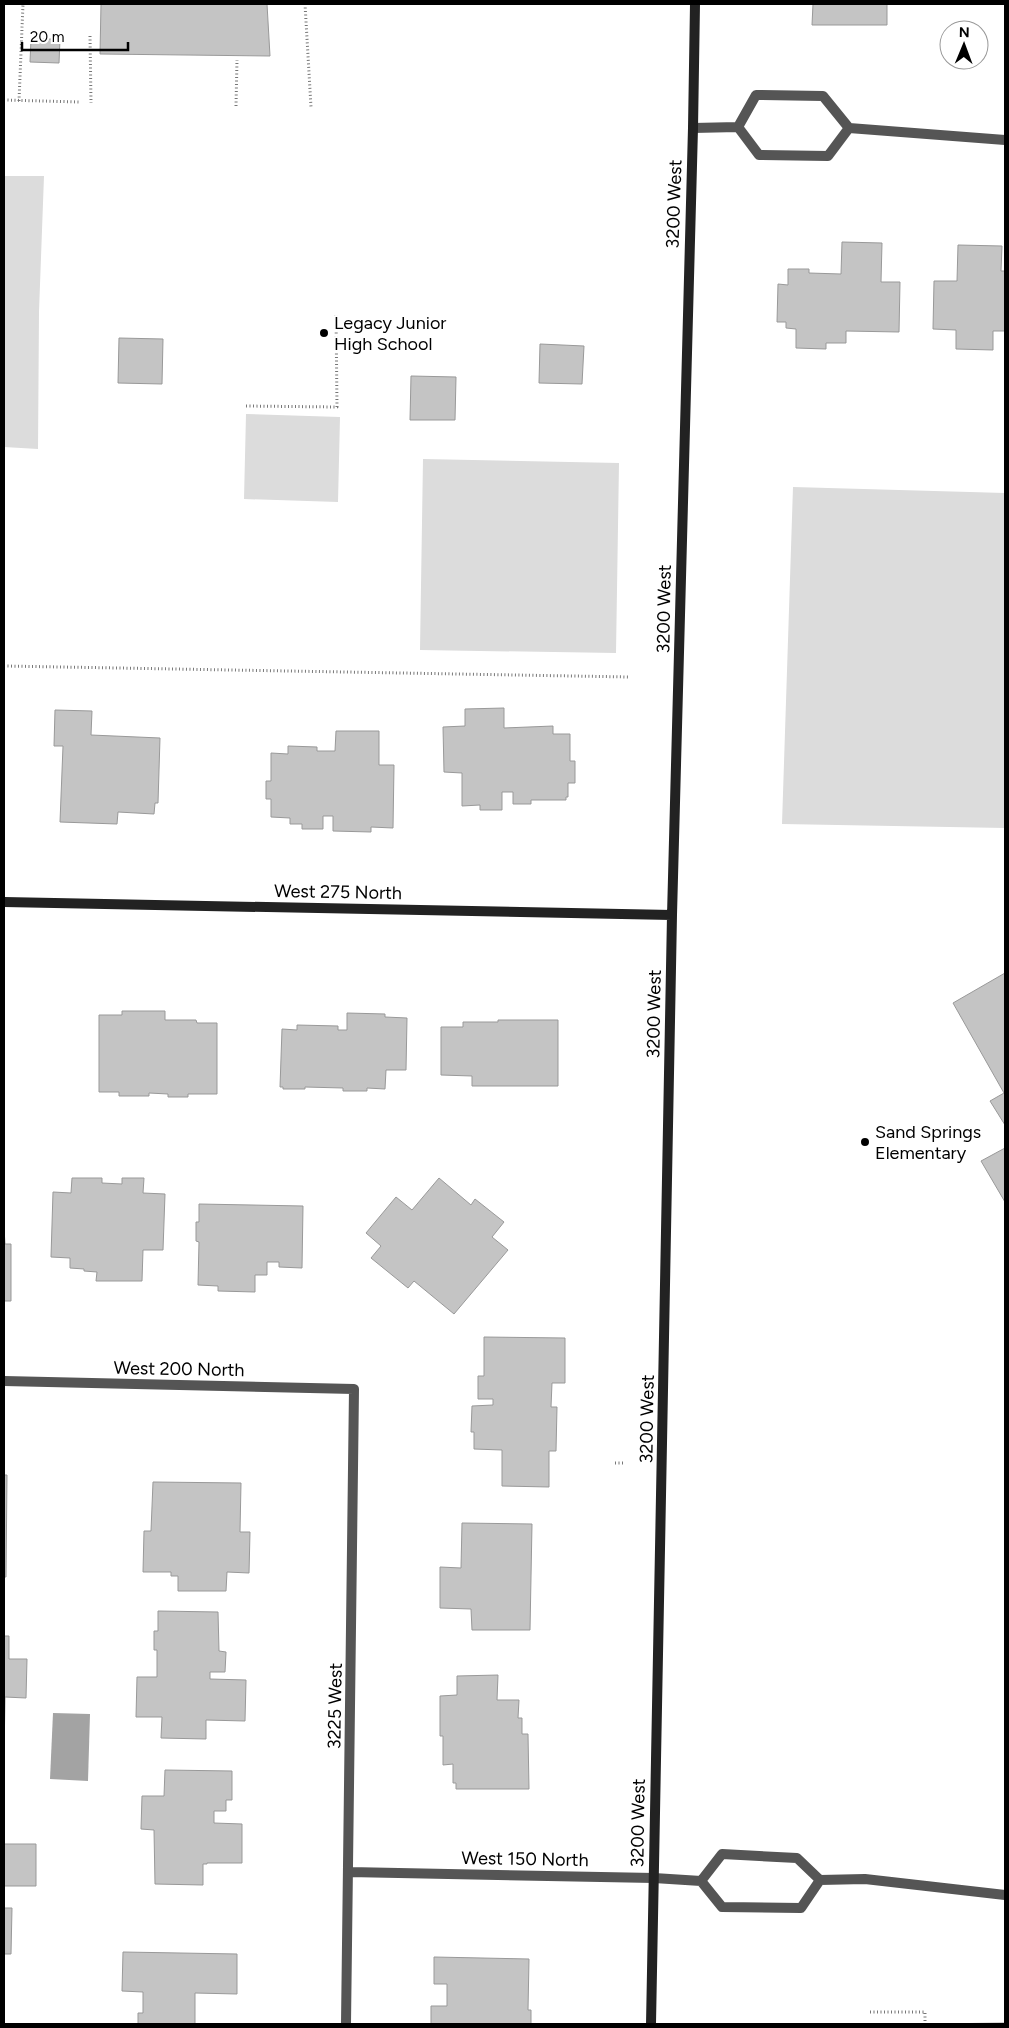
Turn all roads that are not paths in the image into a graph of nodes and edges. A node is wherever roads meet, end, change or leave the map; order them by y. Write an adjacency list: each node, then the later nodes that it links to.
1 (694, 4): 3 (street, 3200 West)
2 (738, 127): 3 (street); 4 (street); 4 (street)
3 (693, 128): 7 (street, 3200 West)
4 (849, 128): 5 (street)
5 (1005, 140)
6 (4, 902): 7 (street, West 275 North)
7 (672, 915): 11 (street, 3200 West)
8 (4, 1381): 9 (street, West 200 North)
9 (354, 1389): 10 (street, 3225 West)
10 (349, 1872): 11 (street, West 150 North); 15 (street, 3225 West)
11 (654, 1878): 13 (street, West 150 North); 16 (street, 3200 West)
12 (820, 1880): 13 (street); 13 (street); 14 (street)
13 (700, 1881)
14 (1005, 1895)
15 (346, 2024)
16 (652, 2024)

